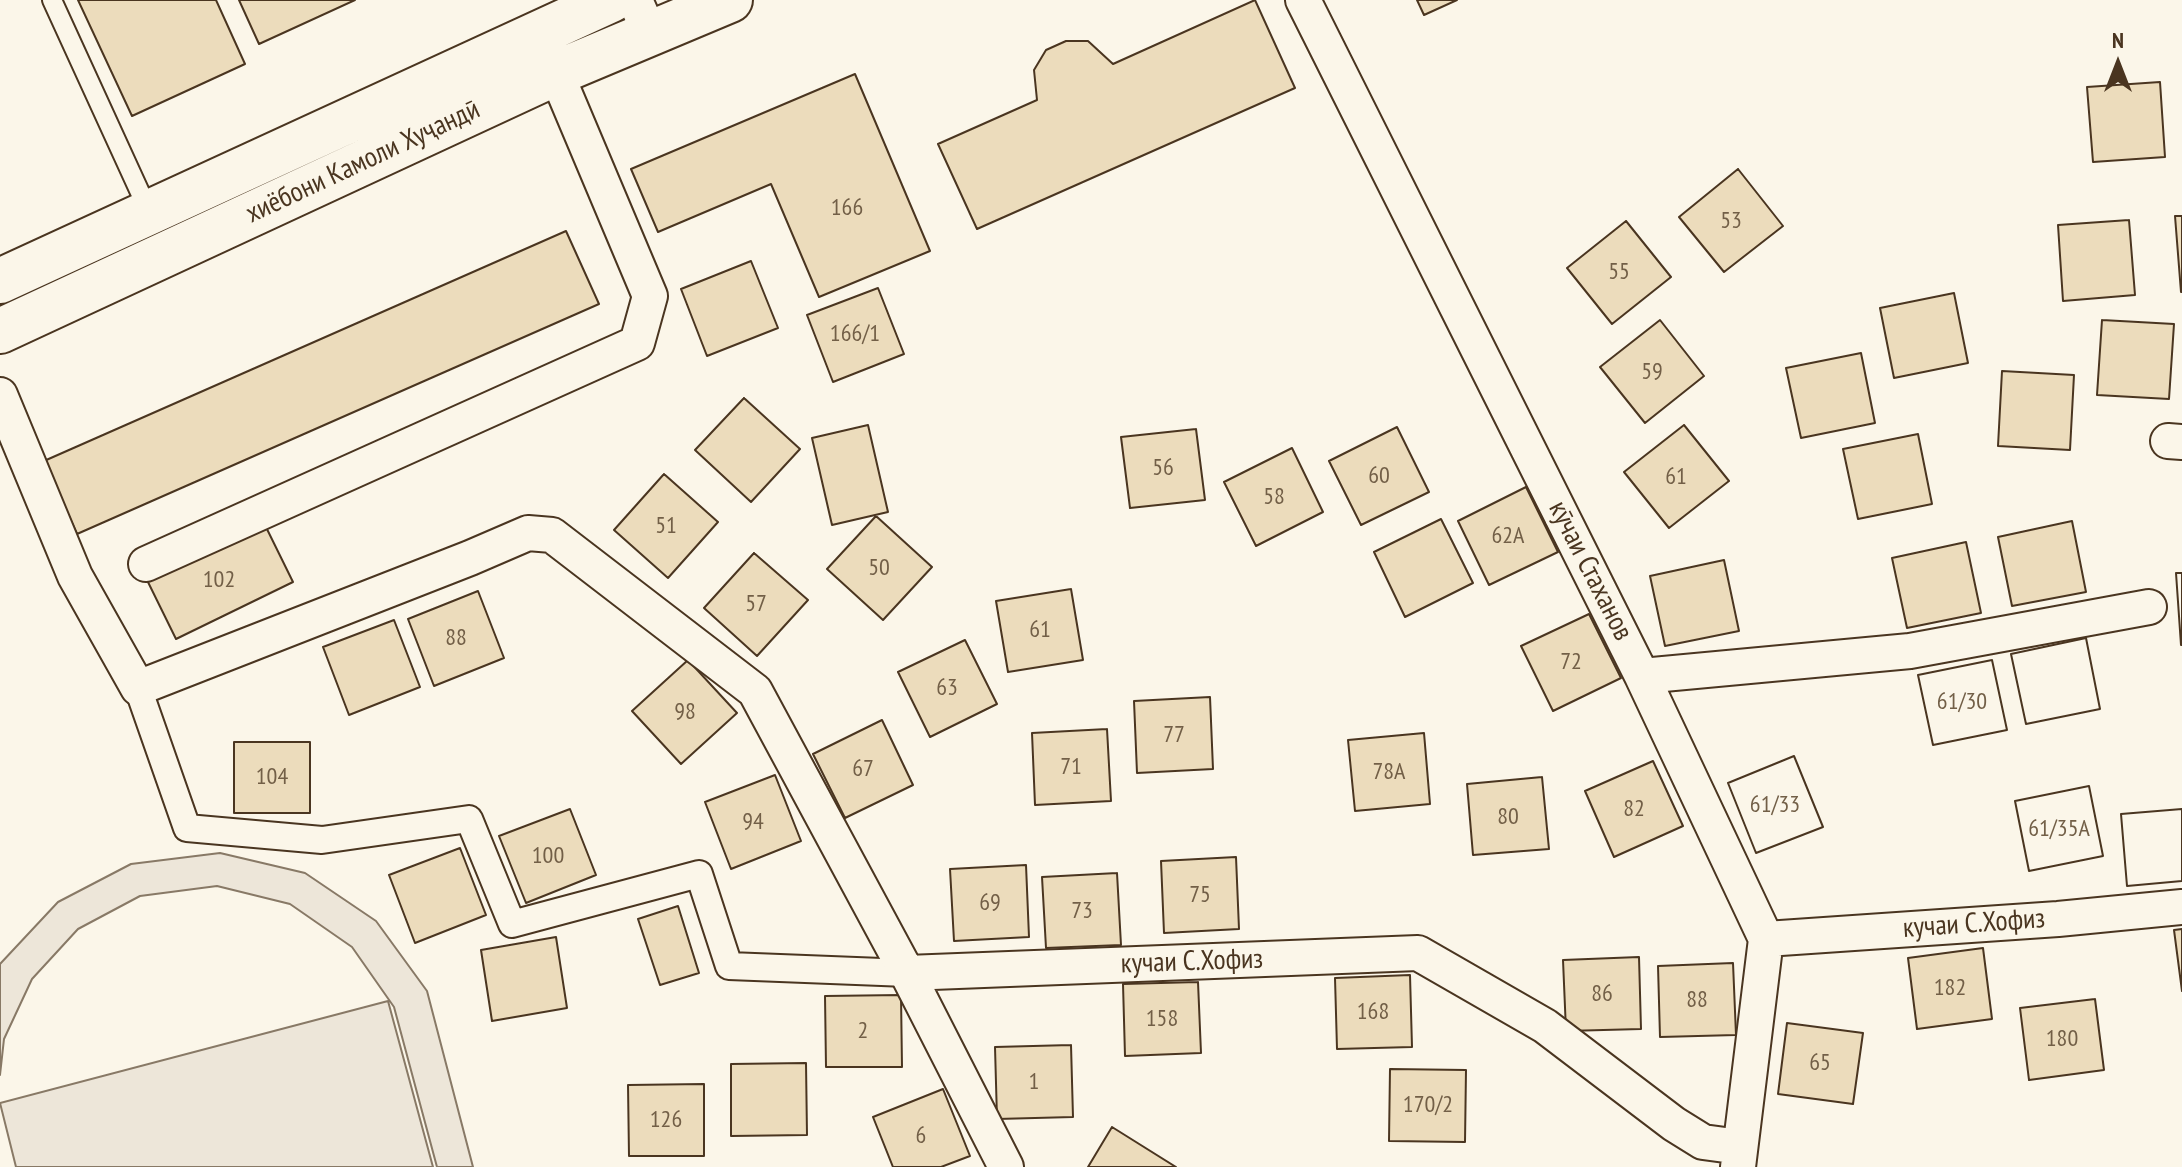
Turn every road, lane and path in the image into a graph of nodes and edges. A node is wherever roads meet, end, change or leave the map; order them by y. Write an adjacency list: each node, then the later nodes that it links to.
1 (52, 0): 7 (lane)
2 (611, 0): 7 (main road, хиёбони Камоли Хуҷандӣ)
3 (730, 0): 5 (main road, хиёбони Камоли Хуҷандӣ)
4 (1303, 0): 13 (street, кӯчаи Стаханов)
5 (642, 17): 6 (main road, хиёбони Камоли Хуҷандӣ)
6 (556, 73): 9 (main road, хиёбони Камоли Хуҷандӣ); 11 (street)
7 (149, 212): 8 (main road, хиёбони Камоли Хуҷандӣ)
8 (0, 281)
9 (0, 331)
10 (0, 395): 14 (street)
11 (146, 564)
12 (2149, 607): 13 (street)
13 (1642, 676): 16 (street, кӯчаи Стаханов)
14 (138, 688): 17 (street); 17 (street)
15 (2182, 907): 16 (street, кучаи С.Хофиз)
16 (1766, 939): 18 (street)
17 (907, 973): 18 (street, кучаи С.Хофиз); 19 (street)
18 (1739, 1157)
19 (1006, 1167)

